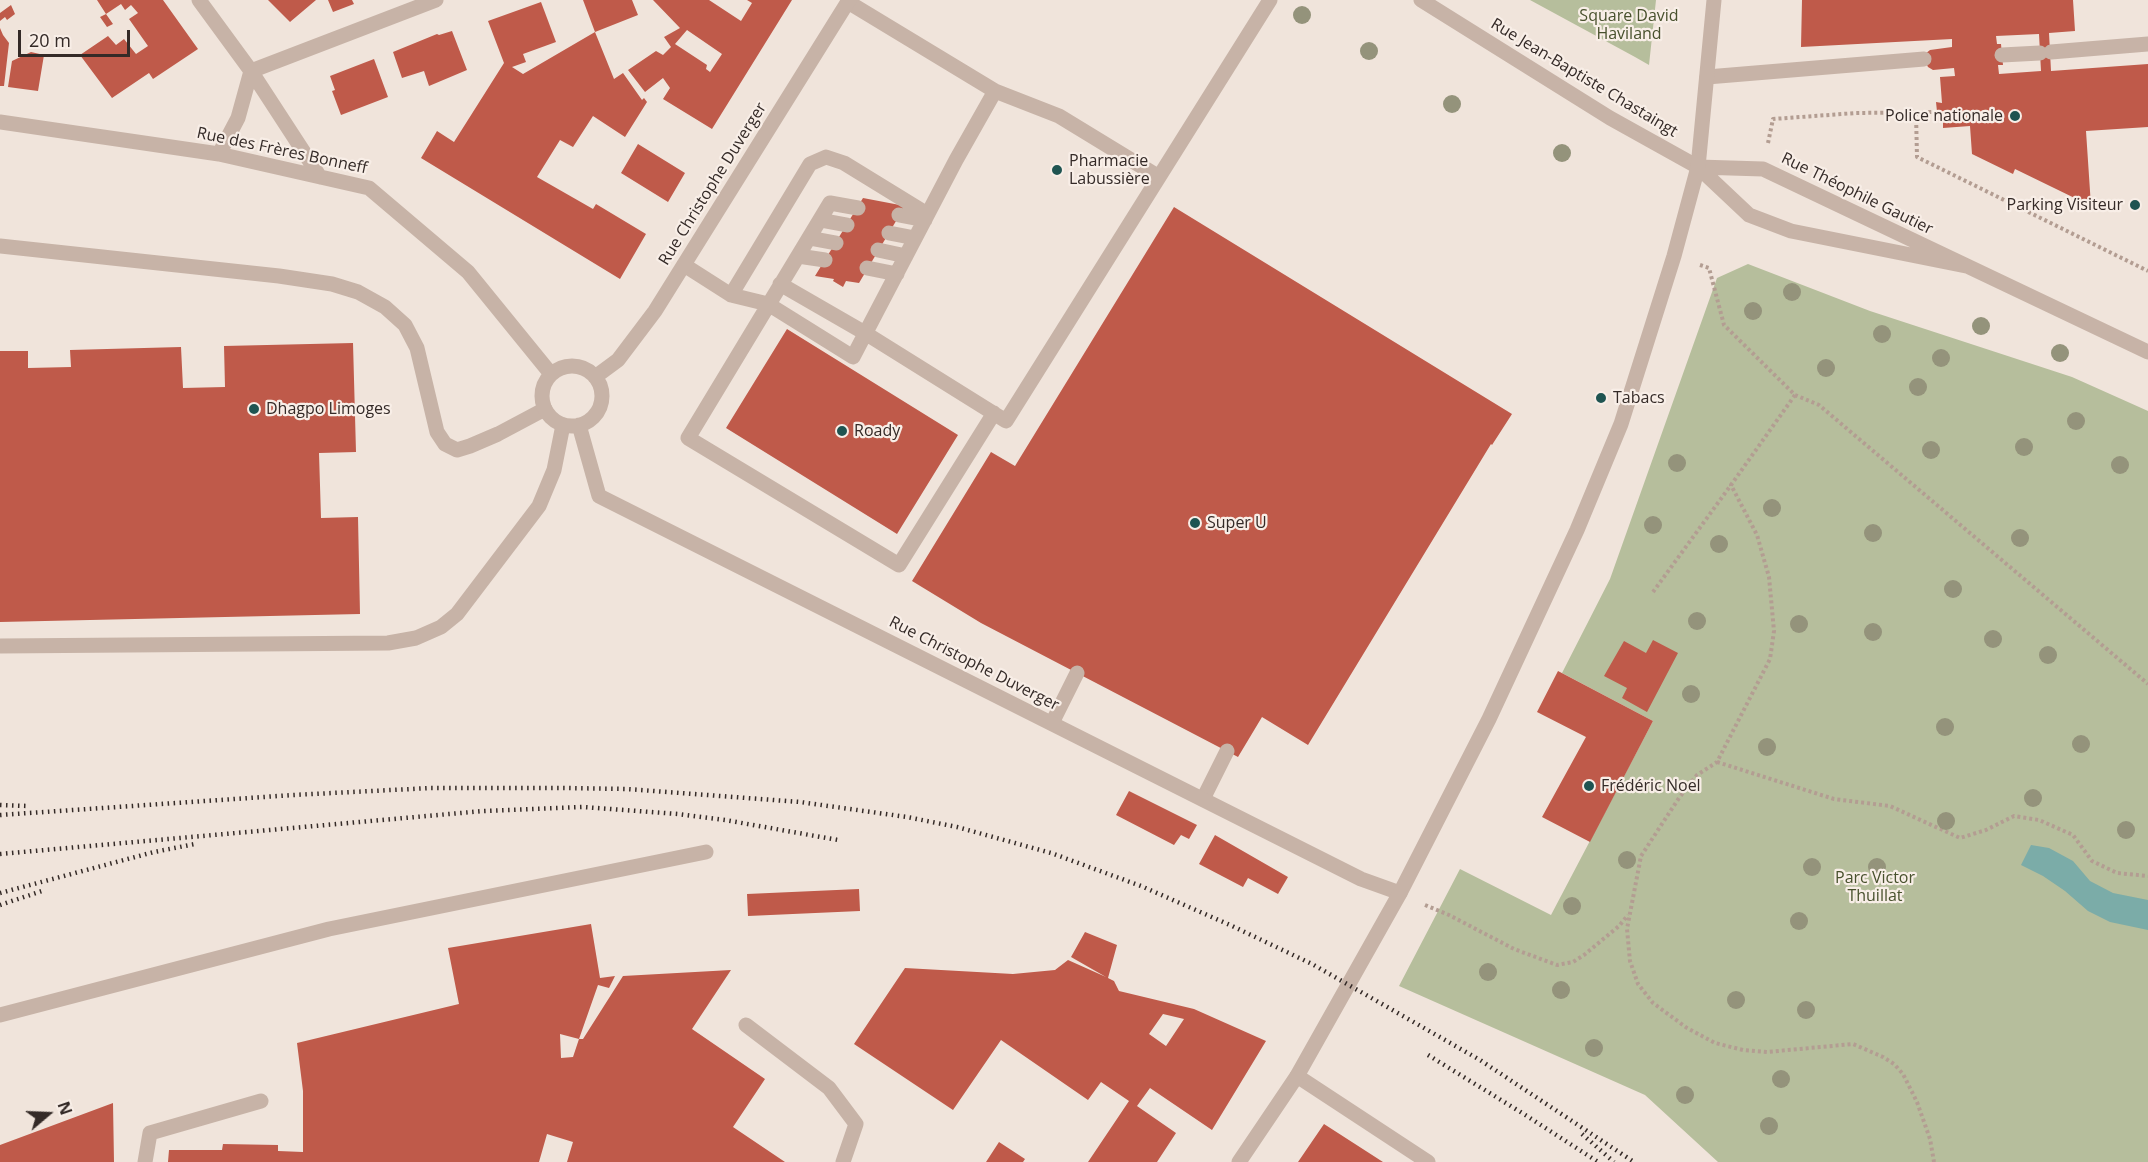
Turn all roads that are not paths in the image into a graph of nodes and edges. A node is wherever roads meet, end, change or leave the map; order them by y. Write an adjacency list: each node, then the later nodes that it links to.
1 (199, 0): 10 (street)
2 (436, 0): 10 (street)
3 (1270, 0): 17 (street)
4 (1421, 0): 15 (street, Rue Jean-Baptiste Chastaingt)
5 (1714, 0): 11 (street)
6 (849, 1): 12 (street); 32 (street, Rue Christophe Duverger)
7 (2148, 45): 8 (street)
8 (2002, 55)
9 (1924, 59): 11 (street)
10 (251, 71): 14 (street); 16 (street)
11 (1707, 77): 15 (street)
12 (995, 91): 17 (street); 20 (street)
13 (0, 122): 14 (street, Rue des Frères Bonneff)
14 (219, 154): 16 (street, Rue des Frères Bonneff)
15 (1698, 167): 33 (street, Rue Théophile Gautier); 33 (street, Rue Théophile Gautier); 52 (street)
16 (320, 177): 41 (street, Rue des Frères Bonneff)
17 (1159, 177): 44 (street)
18 (858, 208): 21 (street)
19 (899, 215): 20 (street)
20 (926, 217): 25 (street); 37 (street)
21 (820, 220): 22 (street); 24 (street)
22 (847, 225)
23 (889, 233): 25 (street)
24 (809, 238): 26 (street); 29 (street)
25 (915, 238): 30 (street)
26 (836, 243)
27 (0, 246): 43 (street)
28 (879, 250): 30 (street)
29 (798, 256): 31 (street); 36 (street)
30 (906, 256): 35 (street)
31 (825, 260)
32 (684, 265): 37 (street); 42 (street, Rue Christophe Duverger)
33 (1966, 266): 40 (street, Rue Théophile Gautier)
34 (867, 268): 35 (street)
35 (897, 274): 39 (street)
36 (780, 284): 38 (street); 39 (street)
37 (731, 295): 38 (street)
38 (768, 304): 39 (street); 44 (street)
39 (866, 333): 44 (street)
40 (2148, 352)
41 (551, 374): 42 (street); 43 (street)
42 (595, 377): 45 (street)
43 (545, 409): 45 (street)
44 (994, 413)
45 (571, 425): 46 (street); 48 (street, Rue Christophe Duverger)
46 (0, 646)
47 (1077, 673): 48 (street)
48 (1052, 723): 50 (street, Rue Christophe Duverger)
49 (1227, 751): 50 (street)
50 (1203, 799): 52 (street, Rue Christophe Duverger)
51 (706, 852): 53 (street)
52 (1400, 893): 55 (street)
53 (0, 1015)
54 (746, 1025): 58 (street)
55 (1297, 1076): 59 (street); 60 (street)
56 (261, 1101): 57 (street)
57 (146, 1162)
58 (843, 1162)
59 (1239, 1162)
60 (1428, 1162)

